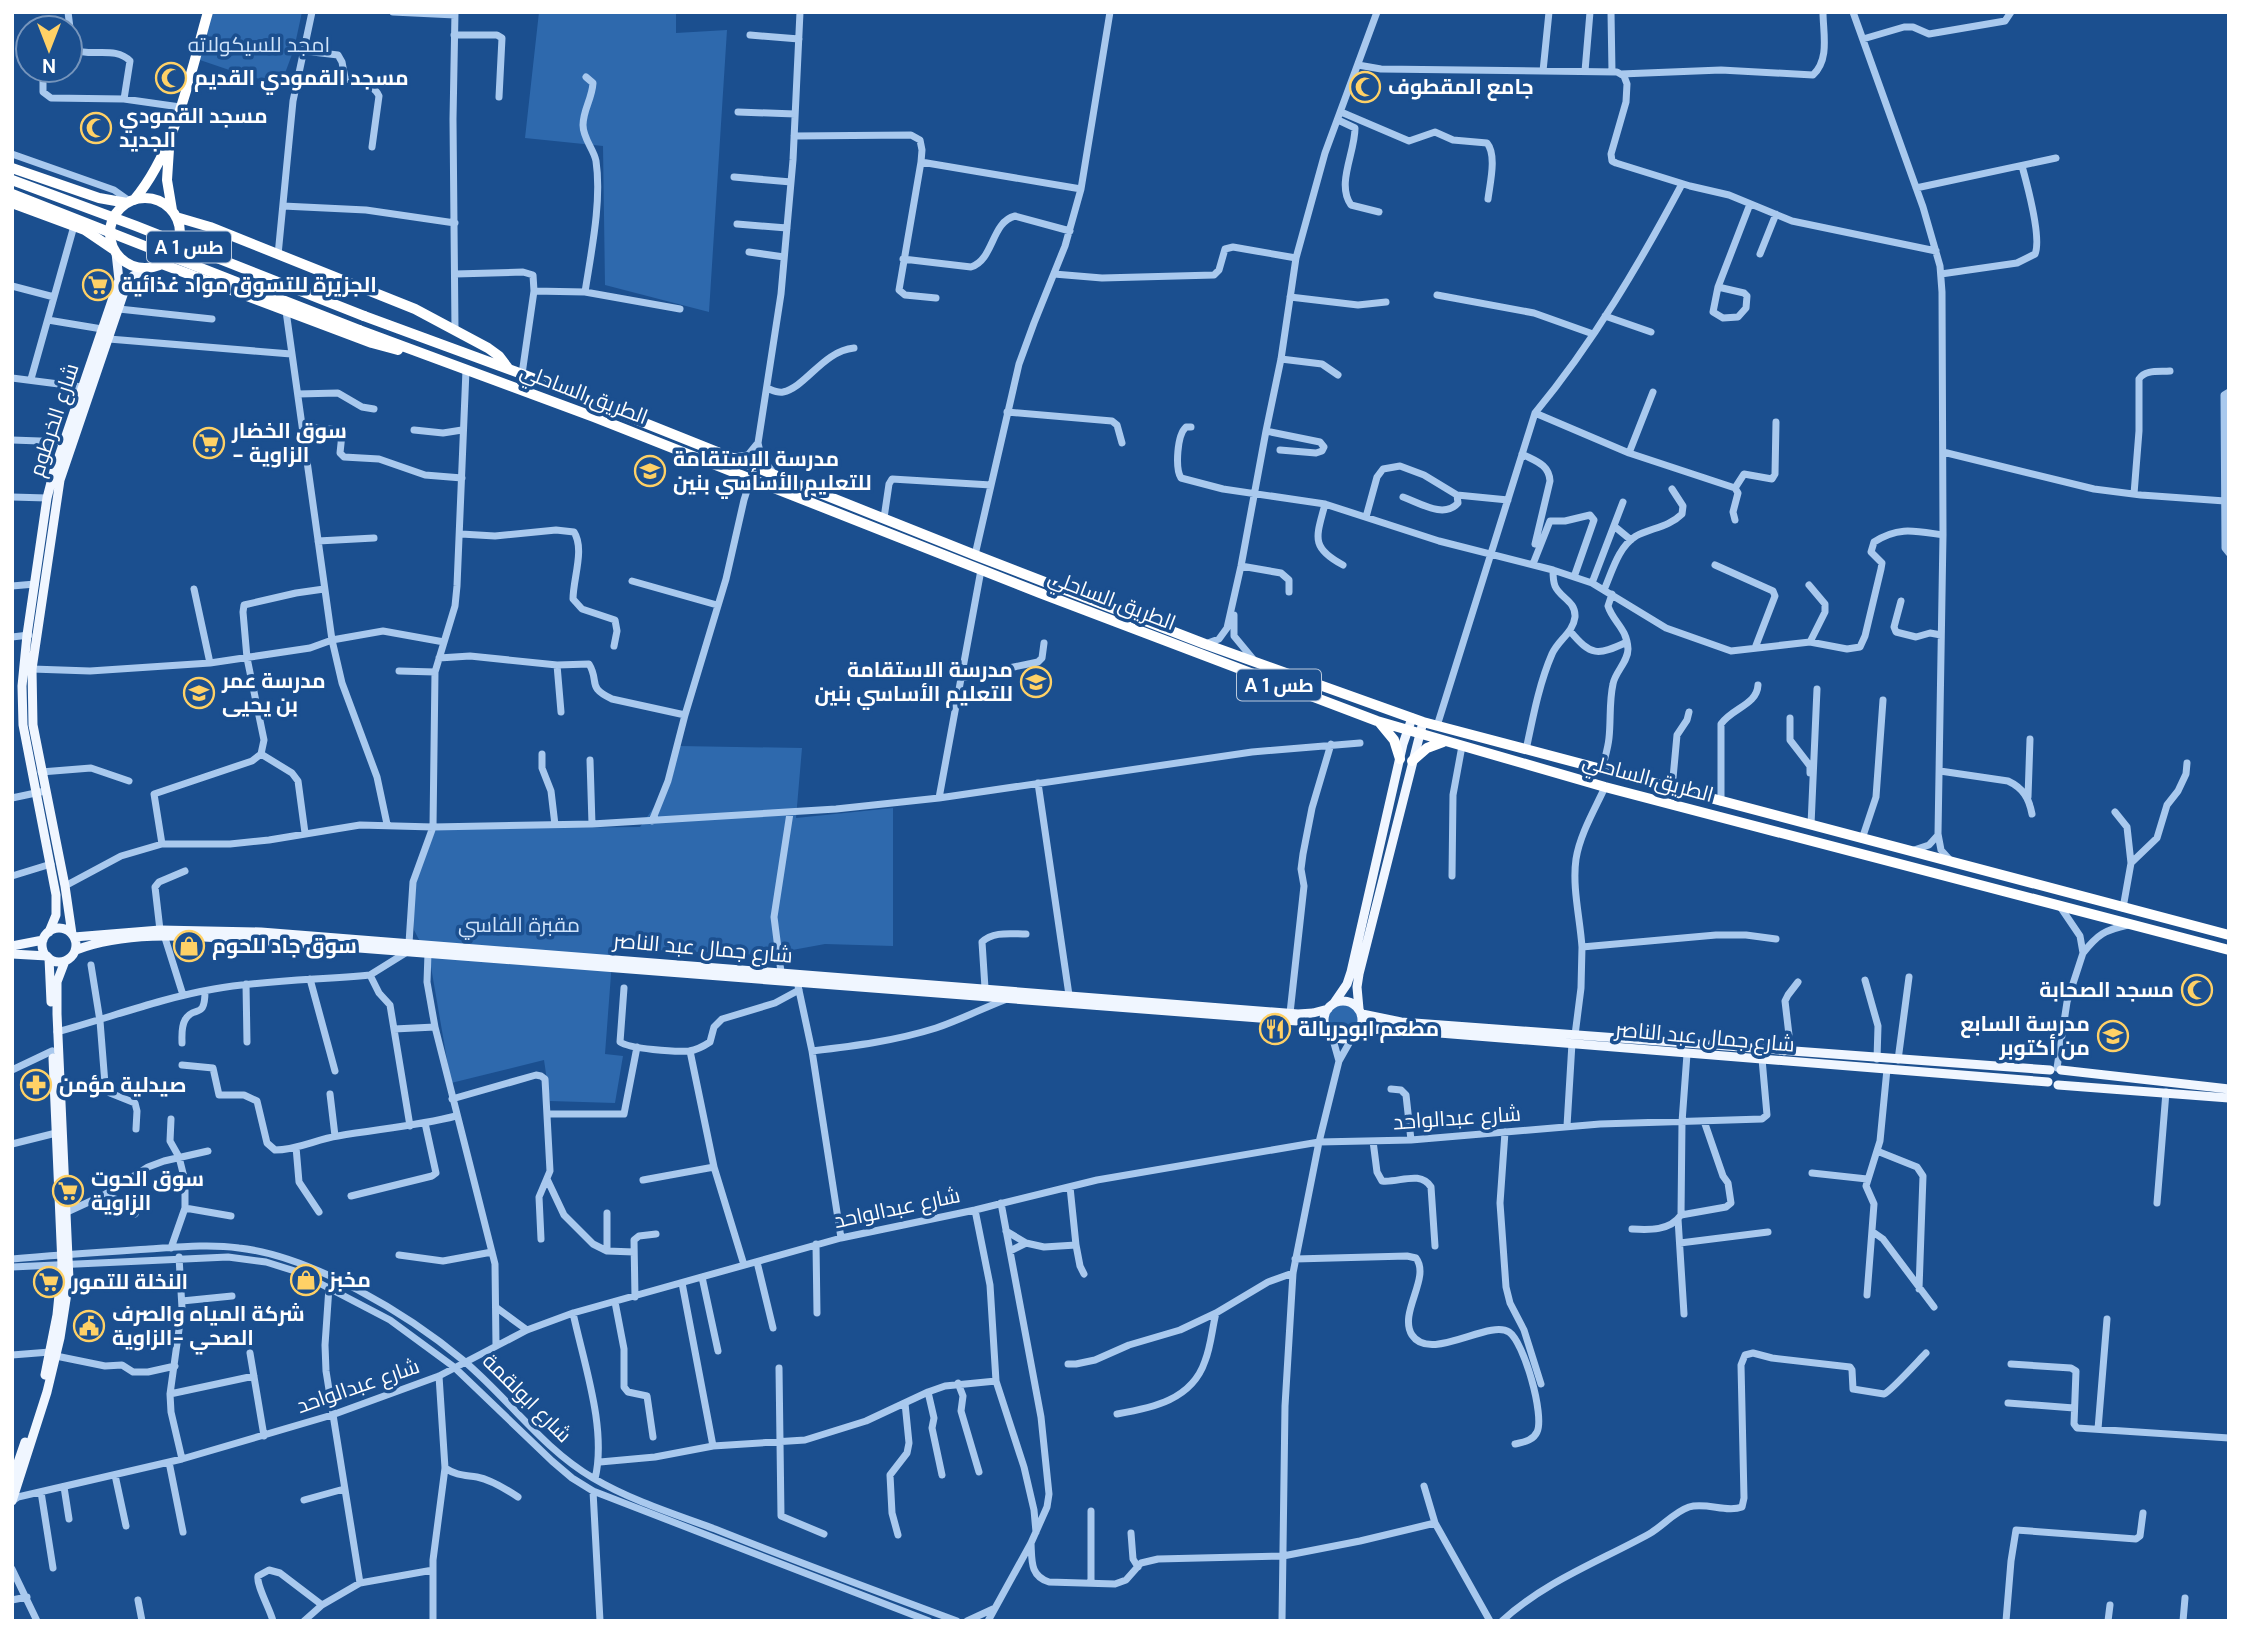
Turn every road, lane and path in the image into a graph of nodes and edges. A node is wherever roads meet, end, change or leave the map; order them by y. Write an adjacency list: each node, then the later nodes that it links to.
1 (208, 12): 29 (highway)
2 (312, 12): 19 (street)
3 (393, 12): 13 (street)
4 (800, 12): 16 (street)
5 (1110, 12): 45 (street)
6 (1377, 12): 20 (street)
7 (1549, 12): 21 (street)
8 (1590, 12): 22 (street)
9 (1611, 12): 23 (street)
10 (1823, 12): 24 (street)
11 (1853, 12): 17 (street)
12 (2011, 12): 17 (street)
13 (455, 14): 14 (street)
14 (454, 35): 27 (street); 56 (street)
15 (750, 35): 16 (street)
16 (799, 39): 31 (street)
17 (1863, 39): 46 (street)
18 (84, 51): 28 (street)
19 (304, 51): 35 (street); 52 (street)
20 (1358, 65): 21 (street); 32 (street)
21 (1543, 71): 22 (street)
22 (1585, 71): 23 (street)
23 (1612, 72): 24 (street)
24 (1621, 74): 44 (street)
25 (586, 77): 77 (street)
26 (43, 84): 28 (street)
27 (499, 97)
28 (124, 99): 29 (street)
29 (180, 107): 34 (highway)
30 (738, 112): 31 (street)
31 (795, 114): 33 (street)
32 (1339, 116): 48 (street); 53 (street); 67 (street)
33 (793, 136): 38 (street); 43 (street)
34 (169, 141): 49 (highway); 54 (highway)
35 (372, 147)
36 (12, 154): 49 (street)
37 (2056, 158): 39 (street)
38 (921, 162): 45 (street); 68 (street)
39 (2022, 166): 46 (street); 73 (street)
40 (12, 168): 49 (highway)
41 (734, 177): 43 (street)
42 (12, 180): 98 (highway, الطريق الساحلي / A 1 طس, bridge)
43 (791, 182): 59 (street)
44 (1682, 184): 51 (street); 86 (street)
45 (1081, 188): 60 (street)
46 (1916, 188): 62 (street)
47 (12, 194): 96 (highway, الطريق الساحلي / A 1 طس, bridge)
48 (1488, 199)
49 (130, 202): 54 (highway); 61 (highway)
50 (12, 203): 58 (highway)
51 (1750, 204): 55 (street); 75 (street)
52 (284, 206): 56 (street); 65 (street)
53 (1379, 212)
54 (174, 214): 65 (highway); 69 (highway)
55 (1776, 214): 62 (street); 64 (street)
56 (455, 223): 71 (street)
57 (737, 224): 59 (street)
58 (74, 226): 61 (highway); 79 (street)
59 (787, 228): 66 (street)
60 (1070, 232): 68 (street); 72 (street)
61 (115, 251): 70 (highway); 90 (main road, شارع الخرطوم)
62 (1936, 251): 73 (street)
63 (748, 252): 66 (street)
64 (1760, 254)
65 (278, 255): 89 (highway)
66 (784, 257): 106 (street)
67 (1296, 258): 72 (street); 80 (street)
68 (903, 259): 81 (street)
69 (162, 264): 70 (highway); 85 (highway)
70 (148, 268): 83 (main road, شارع الخرطوم)
71 (455, 274): 76 (street); 89 (street)
72 (1054, 274): 111 (street)
73 (1941, 274): 124 (street)
74 (12, 286): 79 (street)
75 (1718, 288): 75 (street)
76 (534, 291): 77 (street); 101 (street)
77 (585, 292): 84 (street)
78 (1437, 295): 92 (street)
79 (54, 297): 88 (street)
80 (1290, 297): 82 (street); 97 (street)
81 (936, 298)
82 (1386, 302)
83 (119, 309): 87 (street); 93 (main road, شارع الخرطوم)
84 (680, 309)
85 (286, 311): 95 (street); 96 (highway)
86 (1605, 316): 91 (street); 92 (street)
87 (212, 319)
88 (48, 320): 90 (street); 104 (street)
89 (455, 329): 98 (highway)
90 (102, 330): 105 (main road, شارع الخرطوم)
91 (1651, 332)
92 (1593, 334): 112 (street)
93 (109, 339): 95 (street); 120 (main road, شارع الخرطوم)
94 (854, 348): 106 (street)
95 (291, 354): 109 (street)
96 (424, 354): 99 (highway, الطريق الساحلي / A 1 طس)
97 (1281, 359): 102 (street); 118 (street)
98 (508, 369): 101 (highway, الطريق الساحلي)
99 (466, 370): 117 (street); 130 (highway, الطريق الساحلي / A 1 طس)
100 (2170, 371): 134 (street)
101 (522, 374): 127 (highway, الطريق الساحلي)
102 (1338, 375)
103 (12, 378): 104 (street)
104 (31, 379): 105 (street)
105 (82, 387): 120 (main road, شارع الخرطوم)
106 (767, 388): 121 (street)
107 (1653, 392): 126 (street)
108 (2229, 392): 141 (street)
109 (298, 394): 110 (street); 114 (street)
110 (374, 409)
111 (1007, 412): 122 (street); 131 (street)
112 (1535, 413): 125 (street); 126 (street)
113 (1776, 422): 132 (street)
114 (304, 427): 129 (street); 152 (street)
115 (1191, 427): 135 (street)
116 (414, 430): 117 (street)
117 (462, 430): 129 (street)
118 (1266, 431): 123 (street); 135 (street)
119 (12, 440): 120 (street)
120 (68, 442): 139 (main road, شارع الخرطوم); 180 (main road, شارع الخرطوم)
121 (758, 443): 127 (street); 128 (street)
122 (1122, 443)
123 (1280, 450)
124 (1943, 452): 134 (street); 149 (street)
125 (1522, 453): 140 (street); 153 (street)
126 (1629, 453): 132 (street)
127 (734, 457): 128 (highway, الطريق الساحلي)
128 (774, 474): 145 (highway, الطريق الساحلي)
129 (462, 478): 148 (street)
130 (751, 478): 161 (highway, الطريق الساحلي / A 1 طس); 177 (street)
131 (991, 485): 145 (street); 155 (street)
132 (1735, 488): 146 (street)
133 (1672, 489): 151 (street)
134 (2134, 494): 141 (street)
135 (1254, 495): 143 (street); 160 (street)
136 (1457, 495): 138 (street); 140 (street); 144 (street)
137 (12, 497): 139 (street)
138 (1403, 497)
139 (47, 498): 166 (main road, شارع الخرطوم)
140 (1508, 499): 156 (street)
141 (2225, 501): 154 (street)
142 (1622, 502): 147 (street)
143 (1325, 504): 144 (street); 158 (street)
144 (1366, 517): 156 (street)
145 (884, 518): 155 (highway, الطريق الساحلي)
146 (1735, 520)
147 (1614, 526): 151 (street); 165 (street)
148 (461, 534): 184 (street); 189 (street)
149 (1943, 535): 181 (street); 186 (street)
150 (374, 538): 152 (street)
151 (1631, 540): 172 (street)
152 (318, 541): 171 (street)
153 (1535, 544)
154 (2229, 553)
155 (975, 555): 174 (highway, الطريق الساحلي)
156 (1490, 555): 157 (street); 210 (street)
157 (1533, 564): 162 (street); 163 (street)
158 (1343, 565)
159 (1715, 565): 190 (street)
160 (1241, 566): 169 (street); 173 (street)
161 (981, 570): 178 (highway, الطريق الساحلي / A 1 طس); 199 (street)
162 (1553, 570): 163 (street); 179 (street)
163 (1574, 577): 165 (street)
164 (632, 581): 177 (street)
165 (1592, 583): 172 (street)
166 (35, 584): 168 (street); 180 (main road, شارع الخرطوم)
167 (1809, 585): 186 (street)
168 (12, 586)
169 (1237, 587): 188 (street); 193 (street)
170 (194, 589): 194 (street)
171 (324, 589): 183 (street); 191 (street)
172 (1604, 590): 175 (street)
173 (1289, 592)
174 (1073, 593): 178 (highway); 188 (highway, الطريق الساحلي)
175 (1612, 594): 185 (street); 190 (street)
176 (1900, 601): 181 (street)
177 (717, 605): 205 (street)
178 (1070, 605): 208 (highway, الطريق الساحلي / A 1 طس)
179 (1570, 631): 185 (street); 218 (street)
180 (32, 635): 182 (street); 196 (main road, شارع الخرطوم); 232 (main road, شارع الخرطوم)
181 (1941, 635): 226 (street)
182 (12, 637)
183 (332, 640): 184 (street); 191 (street); 242 (street)
184 (444, 642): 192 (street)
185 (1627, 642): 225 (street)
186 (1810, 642): 190 (street)
187 (1044, 643): 199 (street)
188 (1205, 644): 193 (highway, الطريق الساحلي)
189 (614, 646)
190 (1755, 648)
191 (247, 658): 194 (street); 219 (street)
192 (439, 658): 195 (street); 198 (street)
193 (1256, 662): 206 (highway, الطريق الساحلي)
194 (210, 663): 196 (street)
195 (557, 665): 203 (street); 205 (street)
196 (32, 669): 227 (main road, شارع الخرطوم)
197 (399, 671): 198 (street)
198 (435, 672): 246 (street)
199 (960, 678): 235 (street)
200 (1758, 685): 236 (street)
201 (1817, 689): 237 (street)
202 (1883, 700): 249 (street)
203 (561, 712)
204 (1689, 712): 231 (street)
205 (685, 715): 241 (street)
206 (1412, 718): 209 (highway, الطريق الساحلي); 211 (main road)
207 (1790, 718): 237 (street)
208 (1377, 720): 211 (highway, الطريق الساحلي / A 1 طس); 222 (highway)
209 (1423, 722): 210 (highway, الطريق الساحلي); 212 (main road)
210 (1437, 726): 218 (highway, الطريق الساحلي)
211 (1408, 731): 212 (highway, الطريق الساحلي / A 1 طس); 222 (main road)
212 (1419, 734): 214 (highway, الطريق الساحلي / A 1 طس); 223 (main road)
213 (2029, 739): 233 (street)
214 (1445, 742): 217 (highway, الطريق الساحلي / A 1 طس); 223 (highway)
215 (1360, 743): 216 (street)
216 (1331, 744): 229 (street); 295 (street)
217 (1461, 746): 230 (highway, الطريق الساحلي / A 1 طس); 257 (street)
218 (1525, 750): 225 (highway, الطريق الساحلي)
219 (261, 754): 247 (street); 250 (street)
220 (542, 754): 244 (street)
221 (590, 760): 243 (street)
222 (1400, 760): 223 (main road); 293 (main road)
223 (1412, 761): 294 (main road)
224 (2187, 763): 252 (street)
225 (1602, 770): 231 (highway, الطريق الساحلي)
226 (1940, 771): 233 (street); 248 (street)
227 (41, 772): 228 (street); 232 (main road, شارع الخرطوم)
228 (129, 781)
229 (1038, 783): 235 (street); 291 (street)
230 (1605, 787): 259 (highway, الطريق الساحلي / A 1 طس); 270 (street)
231 (1672, 789): 236 (highway, الطريق الساحلي)
232 (41, 792): 234 (street); 253 (main road, شارع الخرطوم); 258 (main road, شارع الخرطوم)
233 (2028, 797): 240 (street)
234 (12, 798)
235 (939, 798): 239 (street)
236 (1721, 802): 245 (highway, الطريق الساحلي)
237 (1811, 811): 245 (street)
238 (2115, 812): 252 (street)
239 (790, 813): 241 (street); 279 (street)
240 (2032, 814)
241 (652, 821): 243 (street)
242 (387, 824): 246 (street); 247 (street)
243 (592, 824): 244 (street)
244 (555, 825): 246 (street)
245 (1811, 825): 249 (highway, الطريق الساحلي)
246 (433, 827): 269 (street)
247 (305, 832): 250 (street)
248 (1938, 834): 251 (street); 254 (street)
249 (1861, 839): 251 (highway, الطريق الساحلي)
250 (162, 844): 258 (street)
251 (1909, 852): 254 (highway, الطريق الساحلي)
252 (2131, 863): 260 (street)
253 (51, 864): 256 (street); 266 (main road, شارع الخرطوم)
254 (1957, 864): 260 (highway, الطريق الساحلي)
255 (186, 871): 262 (street)
256 (12, 876)
257 (1452, 876)
258 (65, 886): 264 (main road, شارع الخرطوم)
259 (2059, 905): 261 (highway, الطريق الساحلي / A 1 طس); 274 (street)
260 (2123, 908): 265 (highway, الطريق الساحلي)
261 (2130, 925): 272 (highway, الطريق الساحلي / A 1 طس); 274 (street)
262 (162, 934): 264 (main road, شارع جمال عبد الناصر); 269 (main road, شارع جمال عبد الناصر); 271 (main road, شارع جمال عبد الناصر); 290 (street)
263 (1026, 934): 288 (street)
264 (73, 935): 266 (main road); 271 (main road)
265 (2229, 935)
266 (46, 936): 268 (main road); 276 (main road)
267 (1776, 939): 270 (street)
268 (12, 946)
269 (408, 947): 273 (main road, شارع جمال عبد الناصر); 279 (main road, شارع جمال عبد الناصر); 280 (street)
270 (1582, 947): 302 (street)
271 (76, 950): 277 (main road)
272 (2229, 950)
273 (428, 953): 286 (main road, شارع جمال عبد الناصر); 297 (street)
274 (2083, 953): 318 (street)
275 (12, 954): 276 (main road)
276 (48, 957): 277 (main road); 306 (main road)
277 (65, 961): 299 (main road)
278 (91, 965): 296 (street)
279 (781, 972): 288 (main road, شارع جمال عبد الناصر)
280 (370, 975): 282 (street); 298 (street)
281 (1909, 977): 313 (street)
282 (310, 979): 285 (street); 319 (street)
283 (1865, 980): 312 (street)
284 (1798, 982): 309 (street)
285 (246, 984): 289 (street); 303 (street)
286 (798, 986): 292 (main road, شارع جمال عبد الناصر); 307 (street); 308 (street)
287 (624, 988): 305 (street)
288 (985, 988): 291 (main road, شارع جمال عبد الناصر)
289 (205, 990): 290 (street); 304 (street)
290 (183, 995): 296 (street)
291 (1069, 995): 295 (main road, شارع جمال عبد الناصر)
292 (1007, 998): 300 (main road, شارع جمال عبد الناصر); 308 (street)
293 (1331, 1006): 294 (main road); 295 (main road, شارع جمال عبد الناصر); 300 (main road)
294 (1361, 1012): 301 (main road); 302 (main road, شارع جمال عبد الناصر)
295 (1290, 1013)
296 (100, 1021): 299 (street); 335 (street)
297 (435, 1027): 298 (street); 326 (street)
298 (394, 1029): 333 (street)
299 (57, 1032): 359 (main road)
300 (1329, 1033): 301 (main road); 314 (street)
301 (1356, 1035): 302 (main road, شارع جمال عبد الناصر); 314 (street)
302 (1573, 1039): 309 (main road, شارع جمال عبد الناصر); 310 (main road, شارع جمال عبد الناصر); 334 (street)
303 (247, 1042)
304 (182, 1043)
305 (637, 1047): 307 (street); 327 (street)
306 (52, 1051): 317 (street); 337 (main road)
307 (690, 1051): 347 (street)
308 (812, 1051): 370 (street)
309 (1784, 1052): 312 (main road, شارع جمال عبد الناصر)
310 (1686, 1054): 311 (main road, شارع جمال عبد الناصر); 331 (street)
311 (1762, 1059): 316 (main road, شارع جمال عبد الناصر); 330 (street, شارع عبدالواحد)
312 (1877, 1059): 313 (main road, شارع جمال عبد الناصر)
313 (1898, 1060): 318 (main road, شارع جمال عبد الناصر)
314 (1339, 1061): 341 (street)
315 (182, 1065): 343 (street)
316 (1887, 1069): 320 (main road, شارع جمال عبد الناصر); 344 (street)
317 (12, 1070)
318 (2056, 1070): 320 (main road); 320 (main road); 322 (main road, شارع جمال عبد الناصر)
319 (335, 1071)
320 (2054, 1084): 323 (main road, شارع جمال عبد الناصر)
321 (1391, 1089): 339 (street)
322 (2229, 1089)
323 (2166, 1092): 325 (main road, شارع جمال عبد الناصر); 356 (street)
324 (330, 1094): 338 (street)
325 (2229, 1098)
326 (452, 1100): 327 (street); 328 (street)
327 (548, 1114): 349 (street)
328 (456, 1116): 332 (street); 380 (street)
329 (171, 1119): 346 (street)
330 (1704, 1121): 331 (street, شارع عبدالواحد); 364 (street)
331 (1682, 1122): 334 (street, شارع عبدالواحد); 364 (street)
332 (425, 1123): 333 (street); 354 (street)
333 (410, 1126): 338 (street)
334 (1567, 1126): 336 (street, شارع عبدالواحد)
335 (136, 1129)
336 (1505, 1132): 339 (street, شارع عبدالواحد); 426 (street)
337 (56, 1133): 342 (street); 385 (main road)
338 (335, 1136): 343 (street)
339 (1411, 1140): 340 (street, شارع عبدالواحد)
340 (1373, 1141): 341 (street, شارع عبدالواحد); 376 (street)
341 (1319, 1142): 352 (street, شارع عبدالواحد); 386 (street)
342 (12, 1144)
343 (296, 1147): 360 (street)
344 (1877, 1150): 350 (street); 395 (street)
345 (208, 1151): 346 (street)
346 (179, 1157): 353 (street); 357 (street)
347 (714, 1167): 351 (street); 388 (street)
348 (1812, 1173): 350 (street)
349 (547, 1179): 371 (street); 378 (street)
350 (1867, 1179): 367 (street)
351 (643, 1180)
352 (1070, 1187): 355 (street, شارع عبدالواحد); 375 (street)
353 (104, 1195): 359 (street); 362 (street)
354 (351, 1196)
355 (1001, 1203): 358 (street, شارع عبدالواحد); 366 (street)
356 (2157, 1203)
357 (185, 1208): 363 (street); 377 (street)
358 (975, 1209): 370 (street, شارع عبدالواحد); 424 (street)
359 (67, 1212): 385 (main road)
360 (319, 1212)
361 (607, 1213): 378 (street)
362 (135, 1214)
363 (231, 1216)
364 (1680, 1217): 365 (street); 374 (street)
365 (1632, 1229)
366 (1006, 1231): 372 (street); 379 (street)
367 (1873, 1231): 395 (street); 396 (street)
368 (1768, 1232): 374 (street)
369 (656, 1234): 381 (street)
370 (841, 1238): 373 (street, شارع عبدالواحد)
371 (541, 1239)
372 (1026, 1243): 375 (street); 379 (street)
373 (817, 1244): 387 (street, شارع عبدالواحد); 403 (street)
374 (1680, 1244): 406 (street)
375 (1076, 1245): 391 (street)
376 (1435, 1246)
377 (171, 1248): 385 (street, شارع ابولقمة); 416 (street, شارع ابولقمة)
378 (607, 1251): 381 (street)
379 (1010, 1251): 465 (street)
380 (492, 1252): 382 (street); 402 (street)
381 (634, 1252): 398 (street)
382 (399, 1255)
383 (179, 1257): 385 (street, شارع ابولقمة); 394 (street, شارع ابولقمة); 399 (street)
384 (12, 1259): 385 (street)
385 (65, 1259): 389 (street); 414 (main road)
386 (1295, 1259): 390 (street); 439 (street)
387 (757, 1262): 388 (street, شارع عبدالواحد); 408 (street)
388 (744, 1265): 392 (street, شارع عبدالواحد)
389 (12, 1267)
390 (1293, 1273): 405 (street); 470 (street)
391 (1084, 1274)
392 (702, 1278): 393 (street, شارع عبدالواحد); 411 (street)
393 (682, 1283): 398 (street, شارع عبدالواحد); 440 (street)
394 (328, 1287): 420 (street, شارع ابولقمة); 433 (street)
395 (1919, 1289): 401 (street)
396 (1867, 1295)
397 (232, 1296): 399 (street)
398 (635, 1297): 400 (street, شارع عبدالواحد)
399 (183, 1301): 419 (street)
400 (615, 1302): 404 (street, شارع عبدالواحد); 436 (street)
401 (1934, 1307)
402 (497, 1308): 409 (street); 410 (street)
403 (817, 1312)
404 (573, 1313): 409 (street, شارع عبدالواحد); 443 (street)
405 (1216, 1313): 417 (street); 432 (street)
406 (1684, 1314)
407 (2107, 1320): 434 (street)
408 (773, 1328)
409 (527, 1330): 410 (street, شارع عبدالواحد)
410 (496, 1346): 416 (street, شارع عبدالواحد)
411 (718, 1351)
412 (250, 1353): 422 (street)
413 (1926, 1353): 497 (street)
414 (53, 1354): 415 (street); 419 (street); 445 (main road); 456 (main road)
415 (12, 1355)
416 (466, 1363): 420 (street, شارع عبدالواحد); 449 (street, شارع ابولقمة)
417 (1068, 1364)
418 (2011, 1364): 431 (street)
419 (175, 1366): 428 (street)
420 (454, 1367): 423 (street, شارع عبدالواحد); 454 (street, شارع ابولقمة)
421 (779, 1368): 438 (street)
422 (254, 1376): 428 (street); 435 (street)
423 (439, 1376): 433 (street, شارع عبدالواحد); 444 (street)
424 (996, 1381): 425 (street); 465 (street)
425 (958, 1383): 427 (street); 446 (street)
426 (1541, 1384)
427 (928, 1392): 430 (street); 448 (street)
428 (170, 1394): 441 (street)
429 (2008, 1402): 431 (street)
430 (905, 1403): 438 (street); 468 (street)
431 (2074, 1408): 434 (street)
432 (1116, 1414)
433 (332, 1415): 435 (street, شارع عبدالواحد); 453 (street)
434 (2098, 1429): 437 (street)
435 (264, 1436): 441 (street, شارع عبدالواحد)
436 (653, 1437)
437 (2229, 1438)
438 (779, 1443): 440 (street); 467 (street)
439 (1515, 1444)
440 (713, 1447): 443 (street)
441 (182, 1459): 442 (street, شارع عبدالواحد)
442 (169, 1462): 447 (street, شارع عبدالواحد); 464 (street)
443 (600, 1462): 449 (street)
444 (445, 1468): 457 (street); 474 (street)
445 (14, 1471): 450 (main road)
446 (979, 1472)
447 (115, 1475): 452 (street, شارع عبدالواحد); 463 (street)
448 (942, 1475)
449 (595, 1479): 491 (street, شارع ابولقمة)
450 (12, 1480)
451 (1424, 1486): 462 (street)
452 (64, 1487): 455 (street, شارع عبدالواحد); 461 (street)
453 (344, 1489): 458 (street); 475 (street)
454 (593, 1491): 489 (street); 490 (street, شارع ابولقمة)
455 (41, 1492): 456 (street, شارع عبدالواحد); 472 (street)
456 (14, 1497)
457 (519, 1497)
458 (304, 1500)
459 (1091, 1511): 476 (street)
460 (2143, 1513): 498 (street)
461 (69, 1519)
462 (1435, 1523): 470 (street); 496 (street)
463 (125, 1526)
464 (183, 1532)
465 (1036, 1533): 469 (street)
466 (1131, 1533): 471 (street)
467 (824, 1534)
468 (898, 1535)
469 (1031, 1543): 476 (street); 483 (street)
470 (1283, 1556): 471 (street); 495 (street)
471 (1138, 1567): 476 (street)
472 (53, 1568)
473 (12, 1569): 477 (street)
474 (433, 1570): 475 (street); 488 (street)
475 (359, 1583): 481 (street)
476 (1091, 1583)
477 (27, 1597): 479 (street); 484 (street)
478 (2185, 1598): 500 (street)
479 (12, 1600)
480 (138, 1601): 485 (street)
481 (322, 1605): 486 (street); 487 (street)
482 (2110, 1605): 499 (street)
483 (994, 1608): 492 (street); 493 (street); 494 (street)
484 (37, 1621)
485 (142, 1621)
486 (274, 1621)
487 (304, 1621)
488 (433, 1621)
489 (600, 1621)
490 (929, 1621)
491 (957, 1621)
492 (967, 1621)
493 (988, 1621)
494 (996, 1621)
495 (1282, 1621)
496 (1490, 1621)
497 (1502, 1621)
498 (2006, 1621)
499 (2108, 1621)
500 (2183, 1621)

